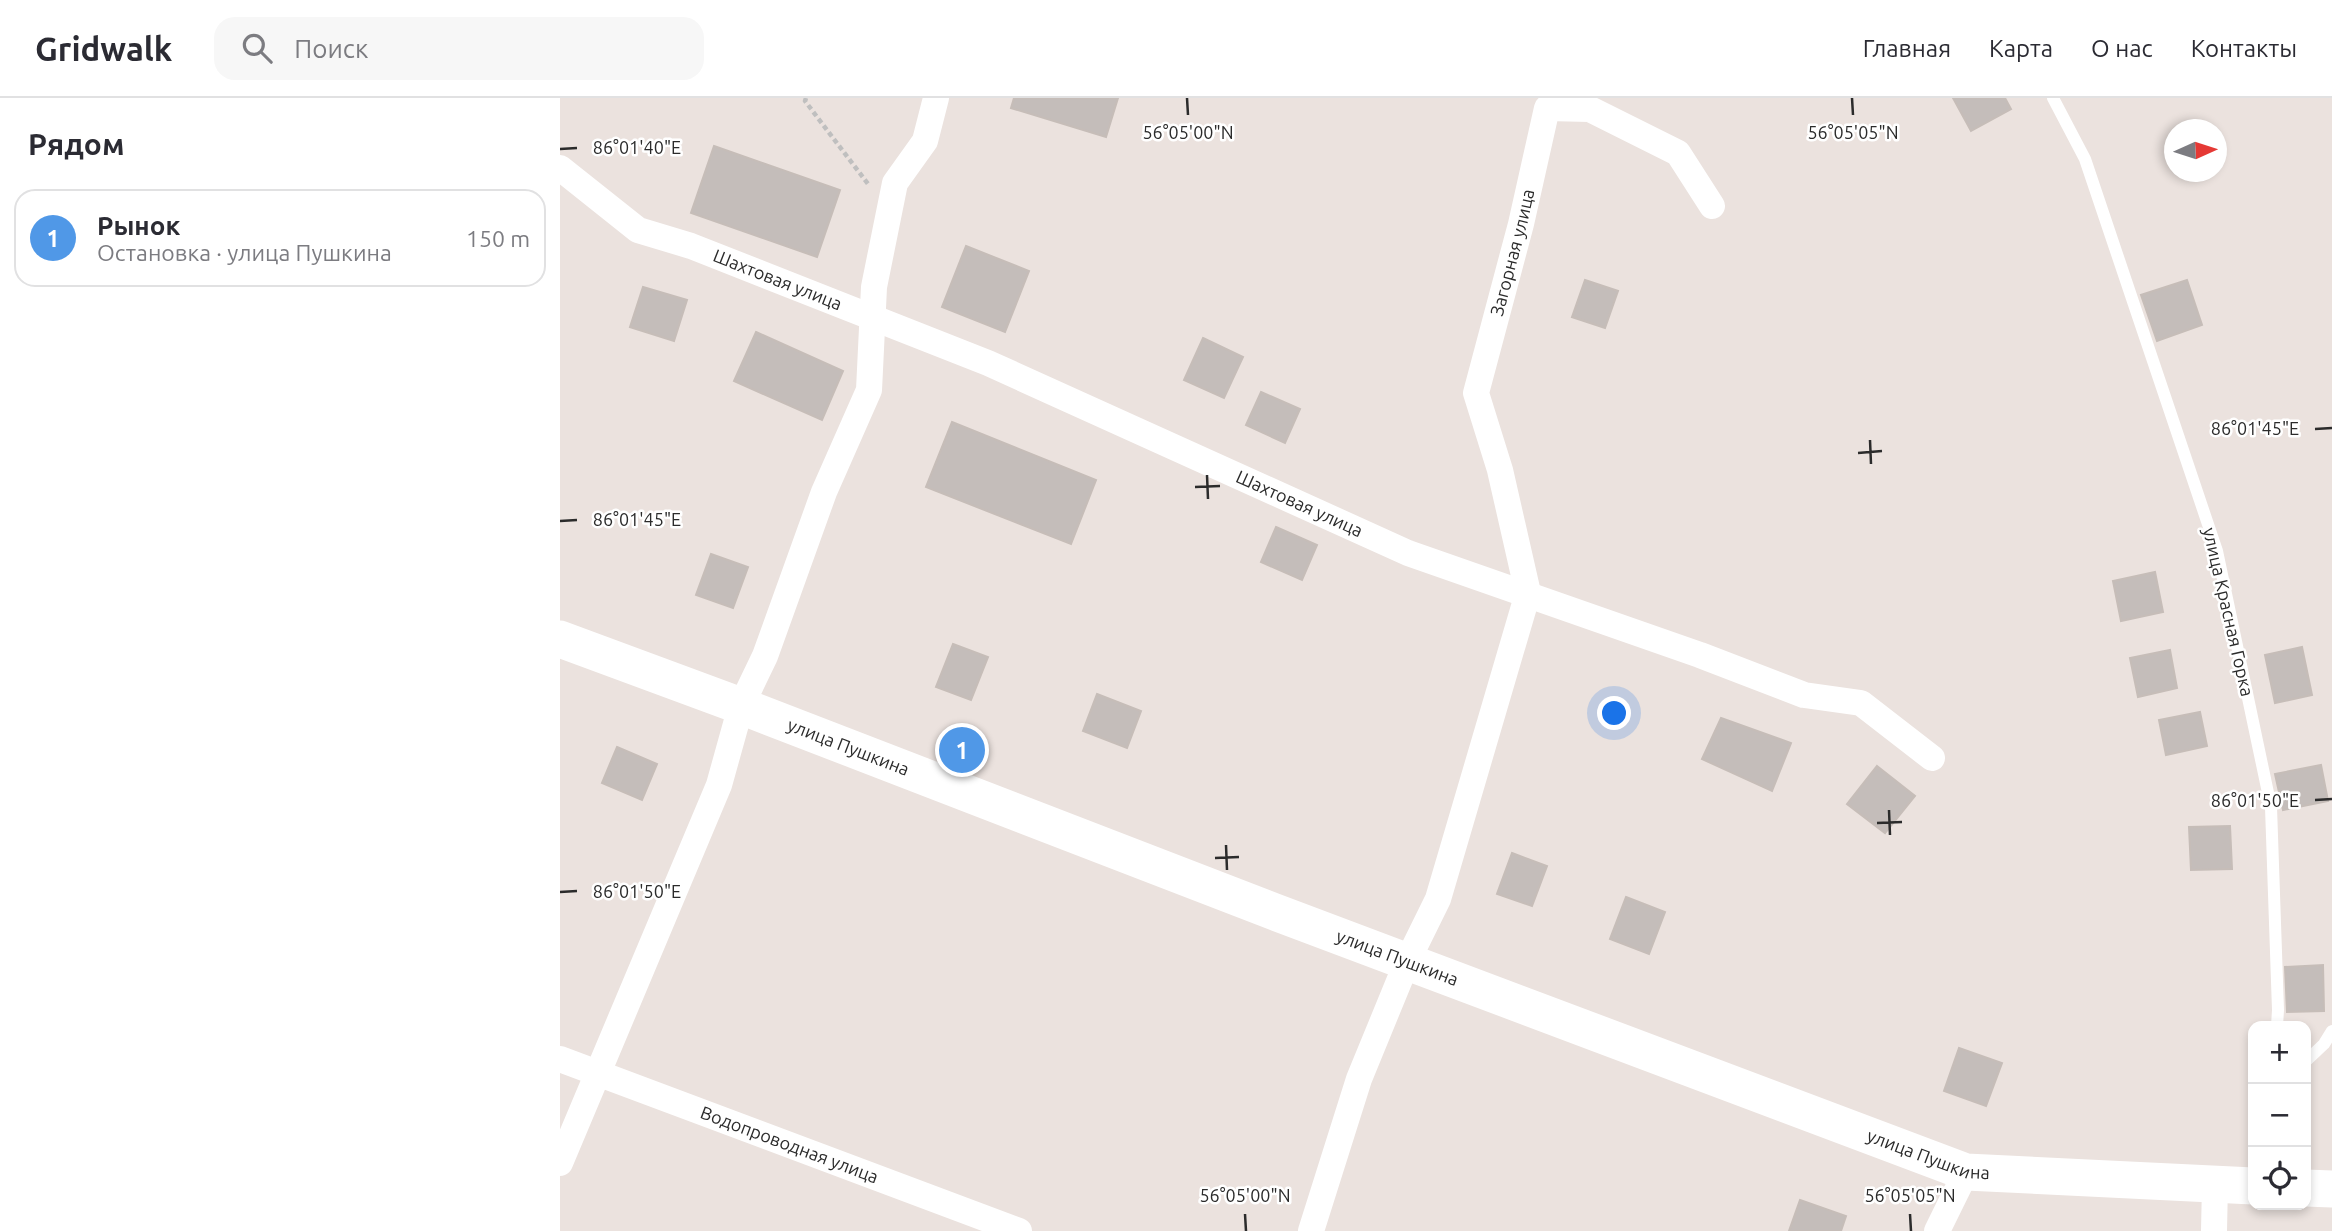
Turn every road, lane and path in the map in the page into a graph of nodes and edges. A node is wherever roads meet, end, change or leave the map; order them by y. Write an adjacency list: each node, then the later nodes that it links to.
1 (806, 98): 6 (path)
2 (936, 98): 6 (street)
3 (2053, 98): 13 (lane, улица Красная Горка)
4 (560, 168): 7 (street, Шахтовая улица)
5 (1712, 206): 8 (street, Загорная улица)
6 (889, 211): 7 (street)
7 (872, 320): 8 (street, Шахтовая улица); 10 (street)
8 (1528, 593): 11 (street, Шахтовая улица); 12 (street)
9 (560, 639): 10 (street, улица Пушкина)
10 (741, 706): 12 (street, улица Пушкина); 17 (street)
11 (1932, 758)
12 (1407, 962): 19 (street, улица Пушкина); 25 (street)
13 (2277, 1021)
14 (2332, 1031): 15 (lane)
15 (2311, 1056)
16 (560, 1059): 17 (street, Водопроводная улица)
17 (597, 1073): 18 (street); 24 (street, Водопроводная улица)
18 (560, 1163)
19 (1966, 1172): 20 (street, улица Пушкина); 26 (street)
20 (2215, 1184): 21 (street, улица Пушкина); 27 (street)
21 (2248, 1186)
22 (2311, 1188): 23 (street)
23 (2332, 1189)
24 (1018, 1231)
25 (1311, 1231)
26 (1937, 1231)
27 (2214, 1231)

